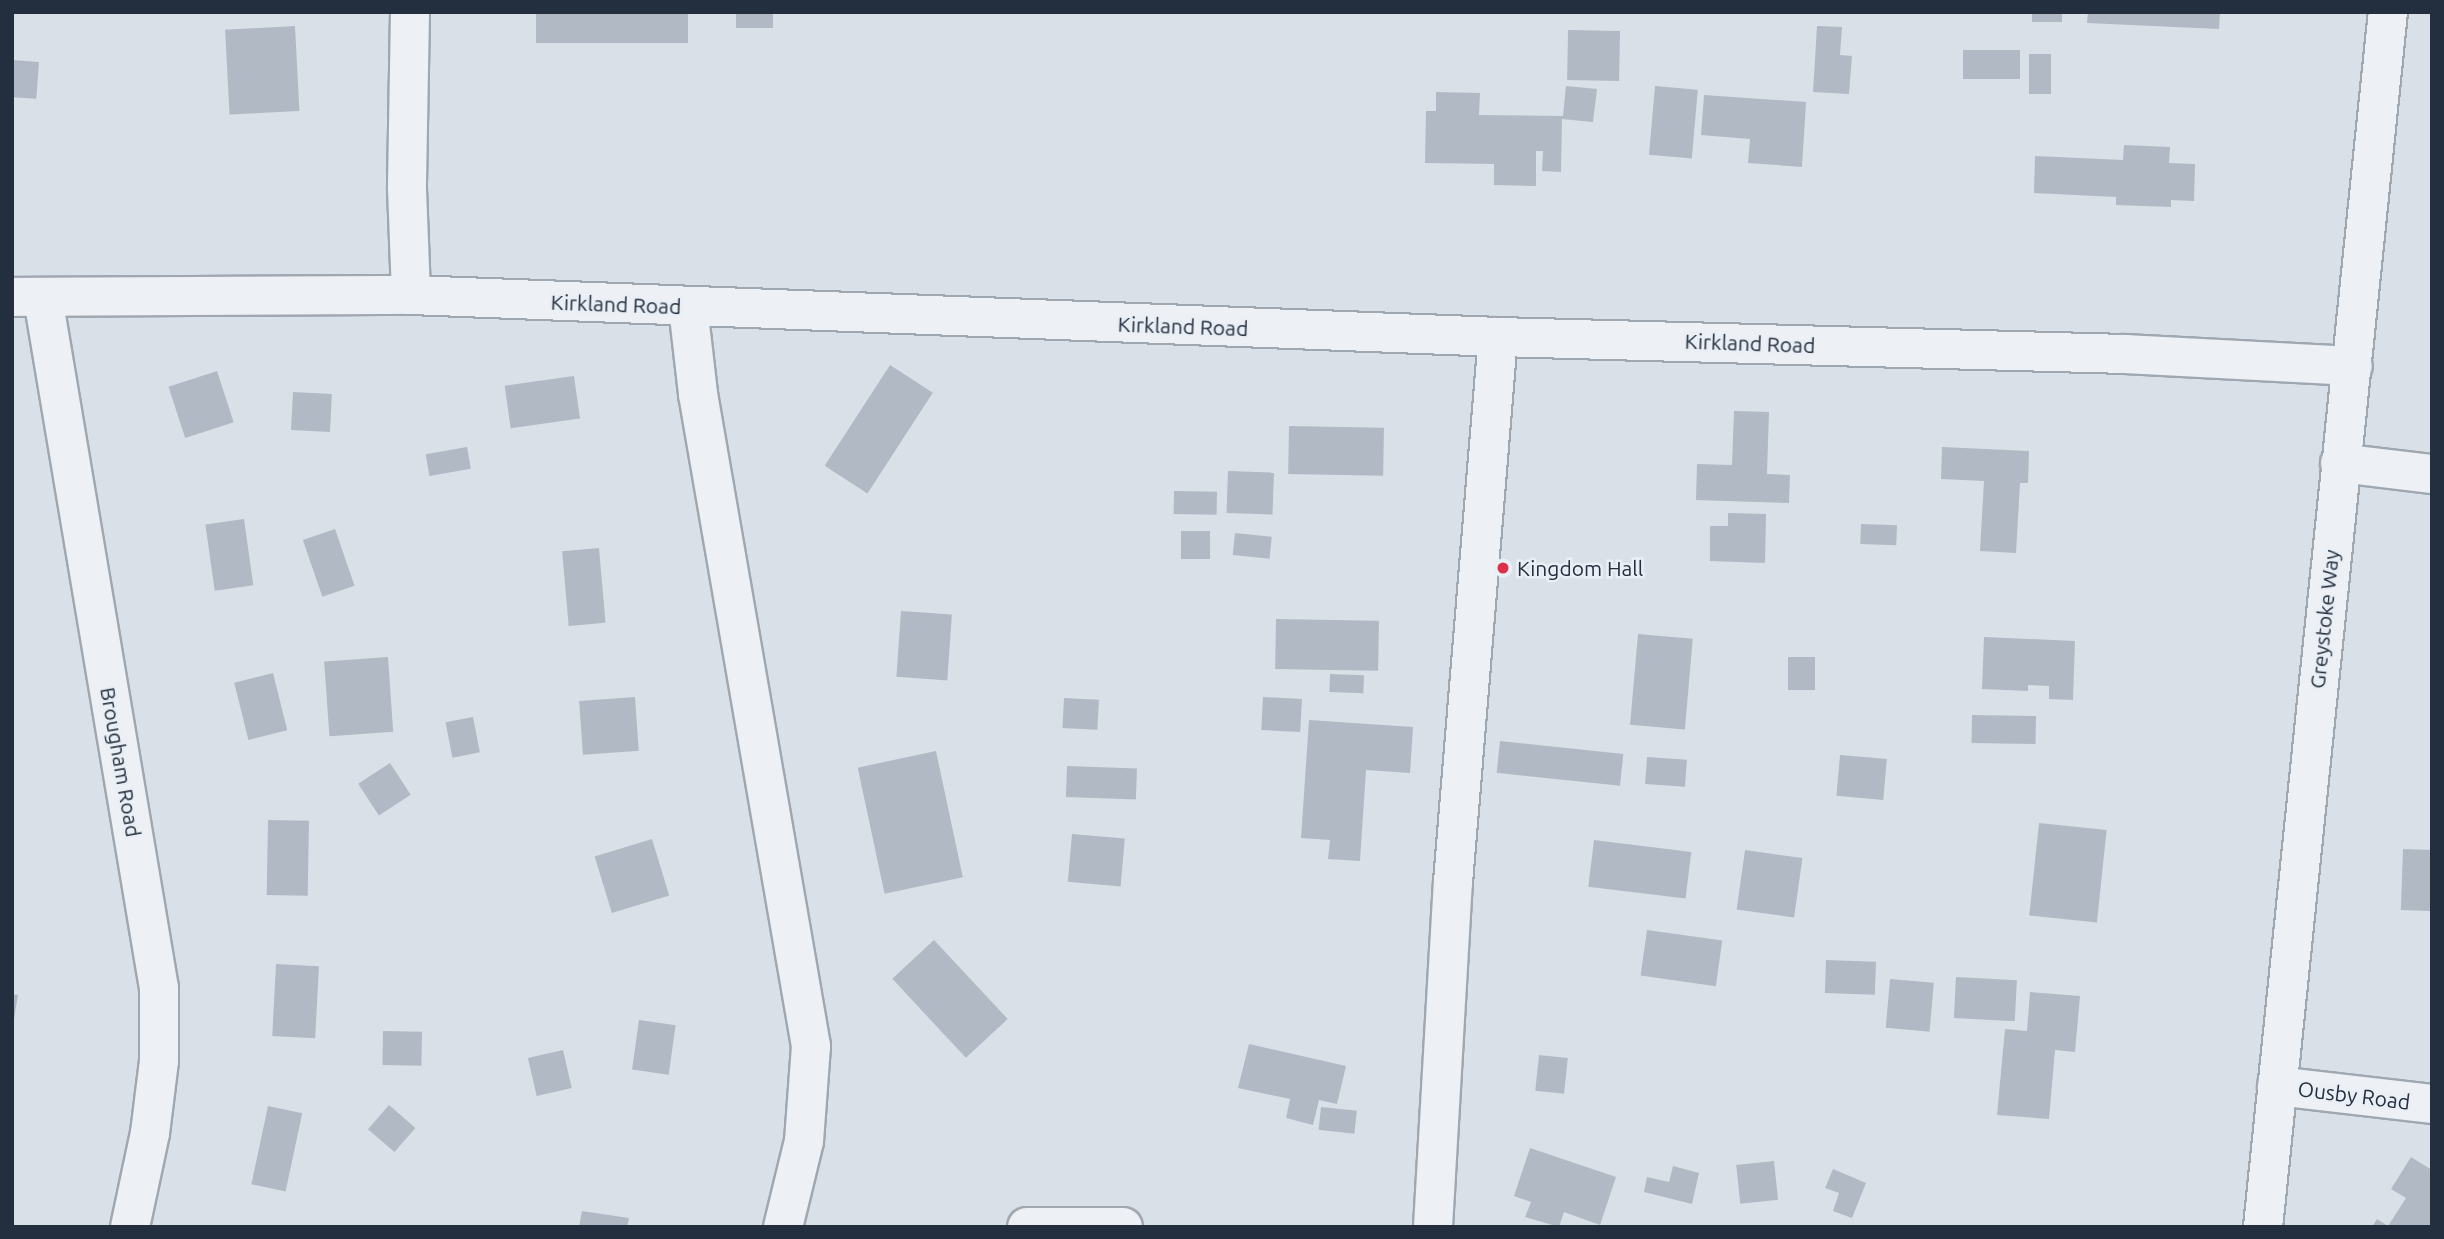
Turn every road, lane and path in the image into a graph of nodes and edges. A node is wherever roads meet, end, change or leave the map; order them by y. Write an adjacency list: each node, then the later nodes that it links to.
1 (410, 12): 3 (street)
2 (2388, 12): 7 (street, Greystoke Way)
3 (411, 295): 4 (street, Kirkland Road); 5 (street, Kirkland Road)
4 (28, 298): 12 (street, Brougham Road)
5 (688, 307): 6 (street, Kirkland Road); 13 (street)
6 (1498, 338): 7 (street, Kirkland Road); 16 (street)
7 (2353, 366): 8 (street, Greystoke Way)
8 (2340, 463): 9 (street); 10 (street, Greystoke Way)
9 (2432, 474)
10 (2277, 1086): 11 (street, Ousby Road); 17 (street, Greystoke Way)
11 (2432, 1104)
12 (130, 1227)
13 (783, 1227)
14 (1027, 1227): 15 (street)
15 (1124, 1227)
16 (1433, 1227)
17 (2263, 1227)

